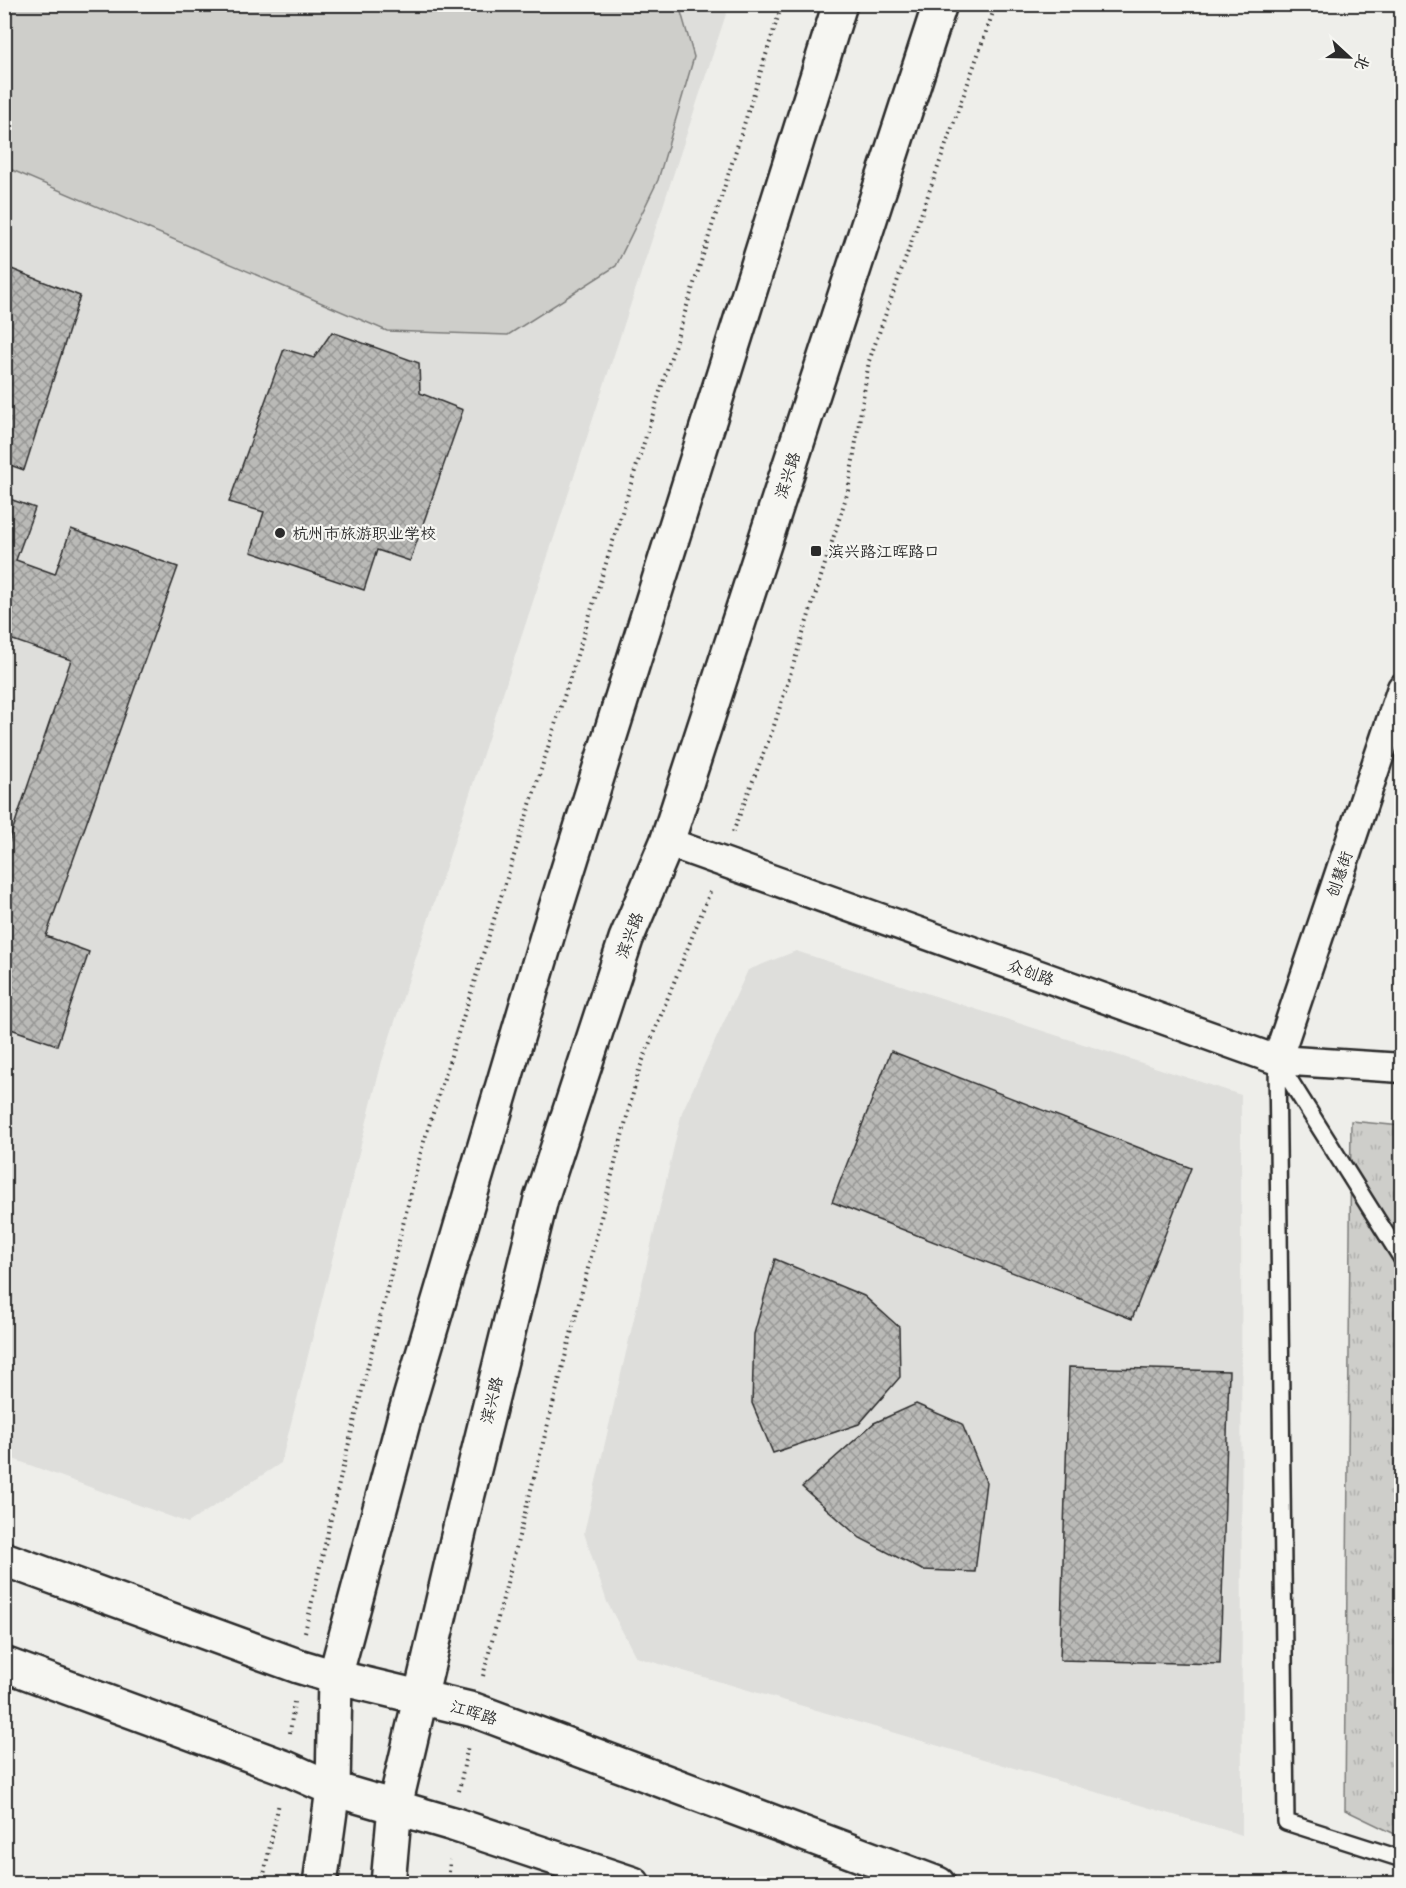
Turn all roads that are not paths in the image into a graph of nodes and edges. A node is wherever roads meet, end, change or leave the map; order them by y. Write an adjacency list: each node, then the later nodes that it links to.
1 (840, 4): 10 (main road)
2 (940, 4): 4 (main road, 滨兴路)
3 (1401, 688): 5 (street, 创慧街)
4 (667, 842): 5 (street, 众创路); 11 (main road, 滨兴路)
5 (1277, 1060): 6 (street, 众创路); 7 (lane); 14 (lane)
6 (1401, 1068)
7 (1401, 1259)
8 (4, 1559): 10 (main road, 江晖路)
9 (4, 1664): 12 (main road)
10 (335, 1677): 11 (main road, 江晖路); 12 (main road)
11 (421, 1698): 13 (main road, 滨兴路); 18 (main road, 江晖路)
12 (333, 1789): 13 (main road); 15 (main road)
13 (395, 1806): 16 (main road, 滨兴路); 17 (main road)
14 (1401, 1859)
15 (320, 1884)
16 (388, 1884)
17 (633, 1884)
18 (938, 1884)

